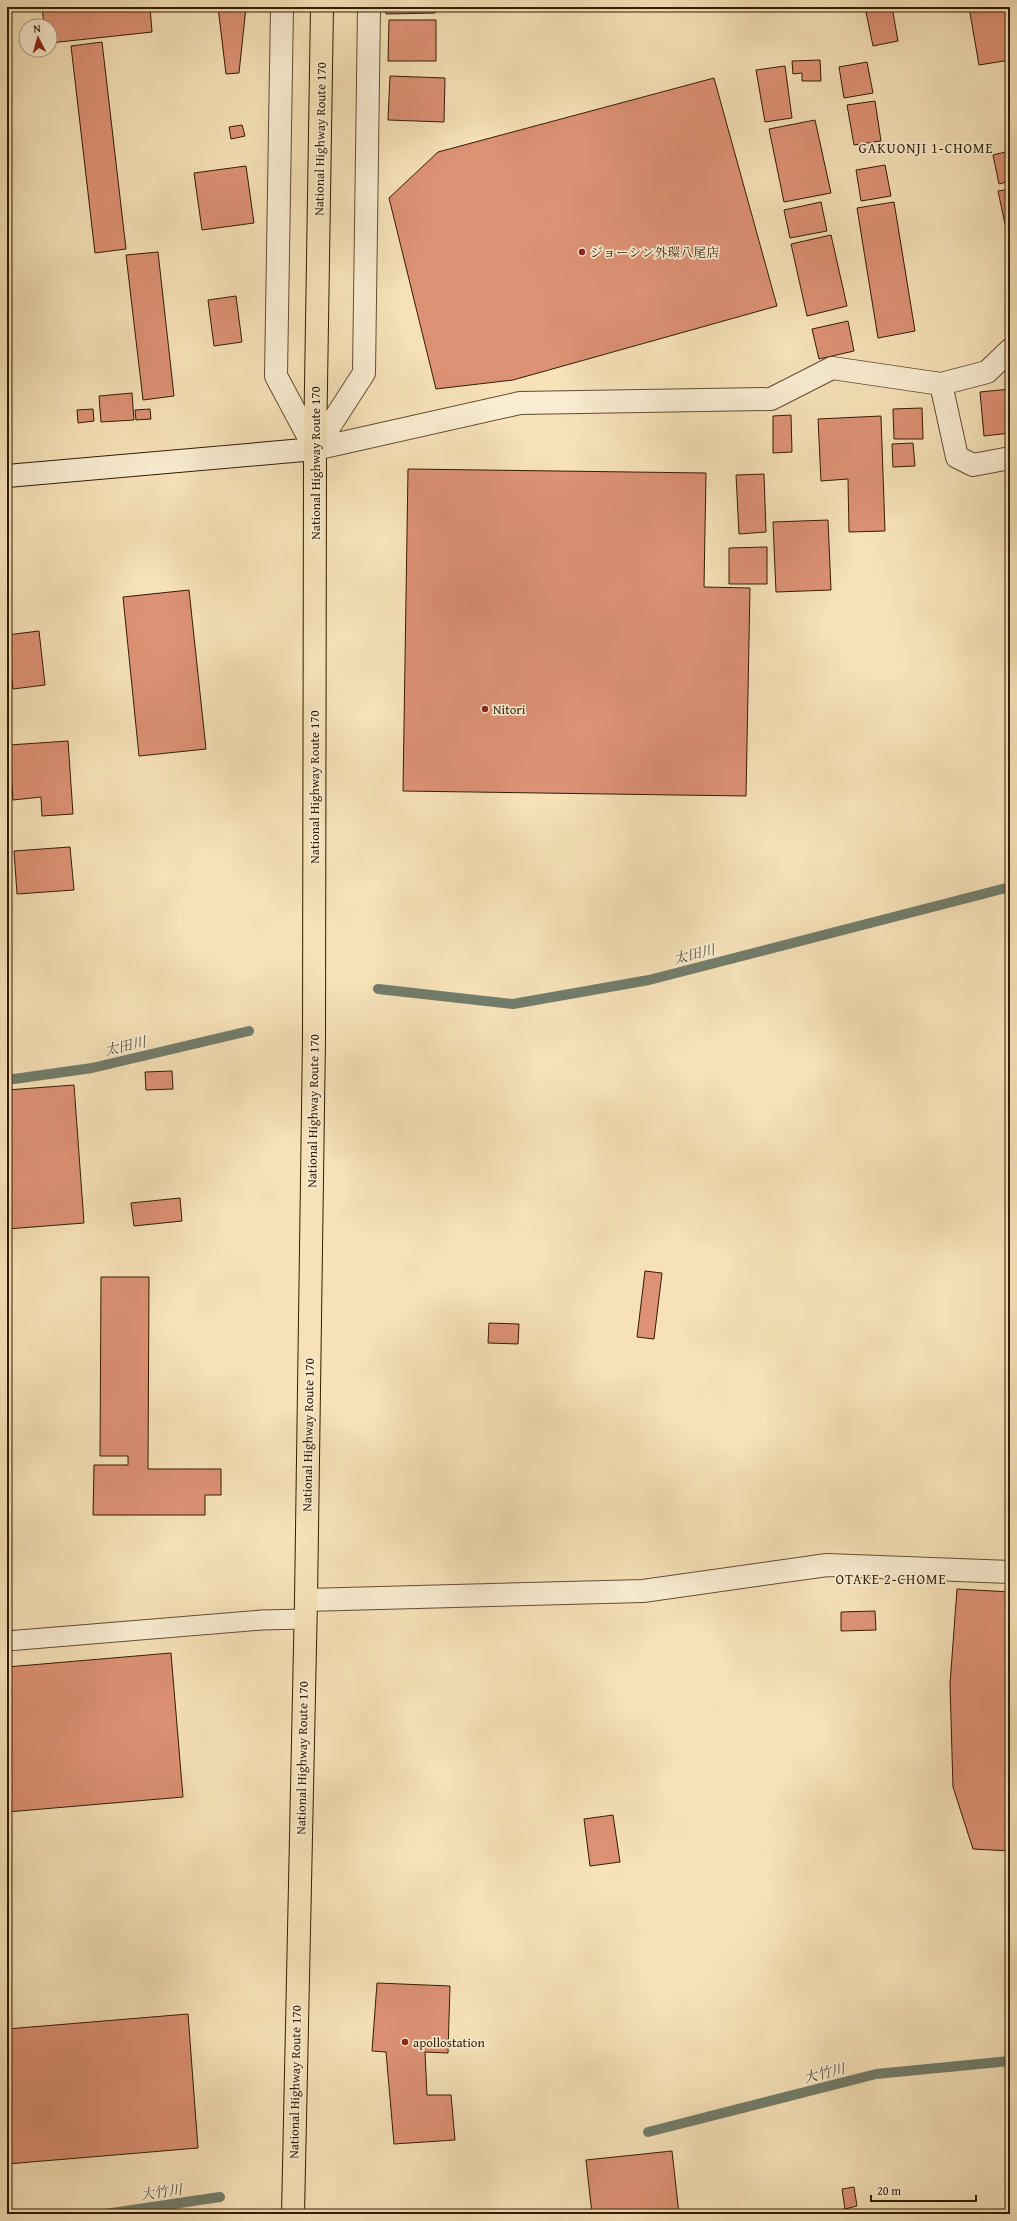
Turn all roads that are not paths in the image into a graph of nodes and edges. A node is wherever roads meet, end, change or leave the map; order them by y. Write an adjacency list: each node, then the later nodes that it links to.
1 (282, 7): 6 (street)
2 (322, 7): 6 (highway, National Highway Route 170)
3 (368, 7): 6 (street)
4 (1010, 350): 5 (street)
5 (941, 384): 6 (street); 7 (street)
6 (315, 449): 8 (street); 10 (highway, National Highway Route 170)
7 (1010, 458)
8 (7, 476)
9 (1010, 1572): 10 (street)
10 (306, 1609): 11 (lane); 12 (highway, National Highway Route 170)
11 (7, 1641)
12 (293, 2214)

